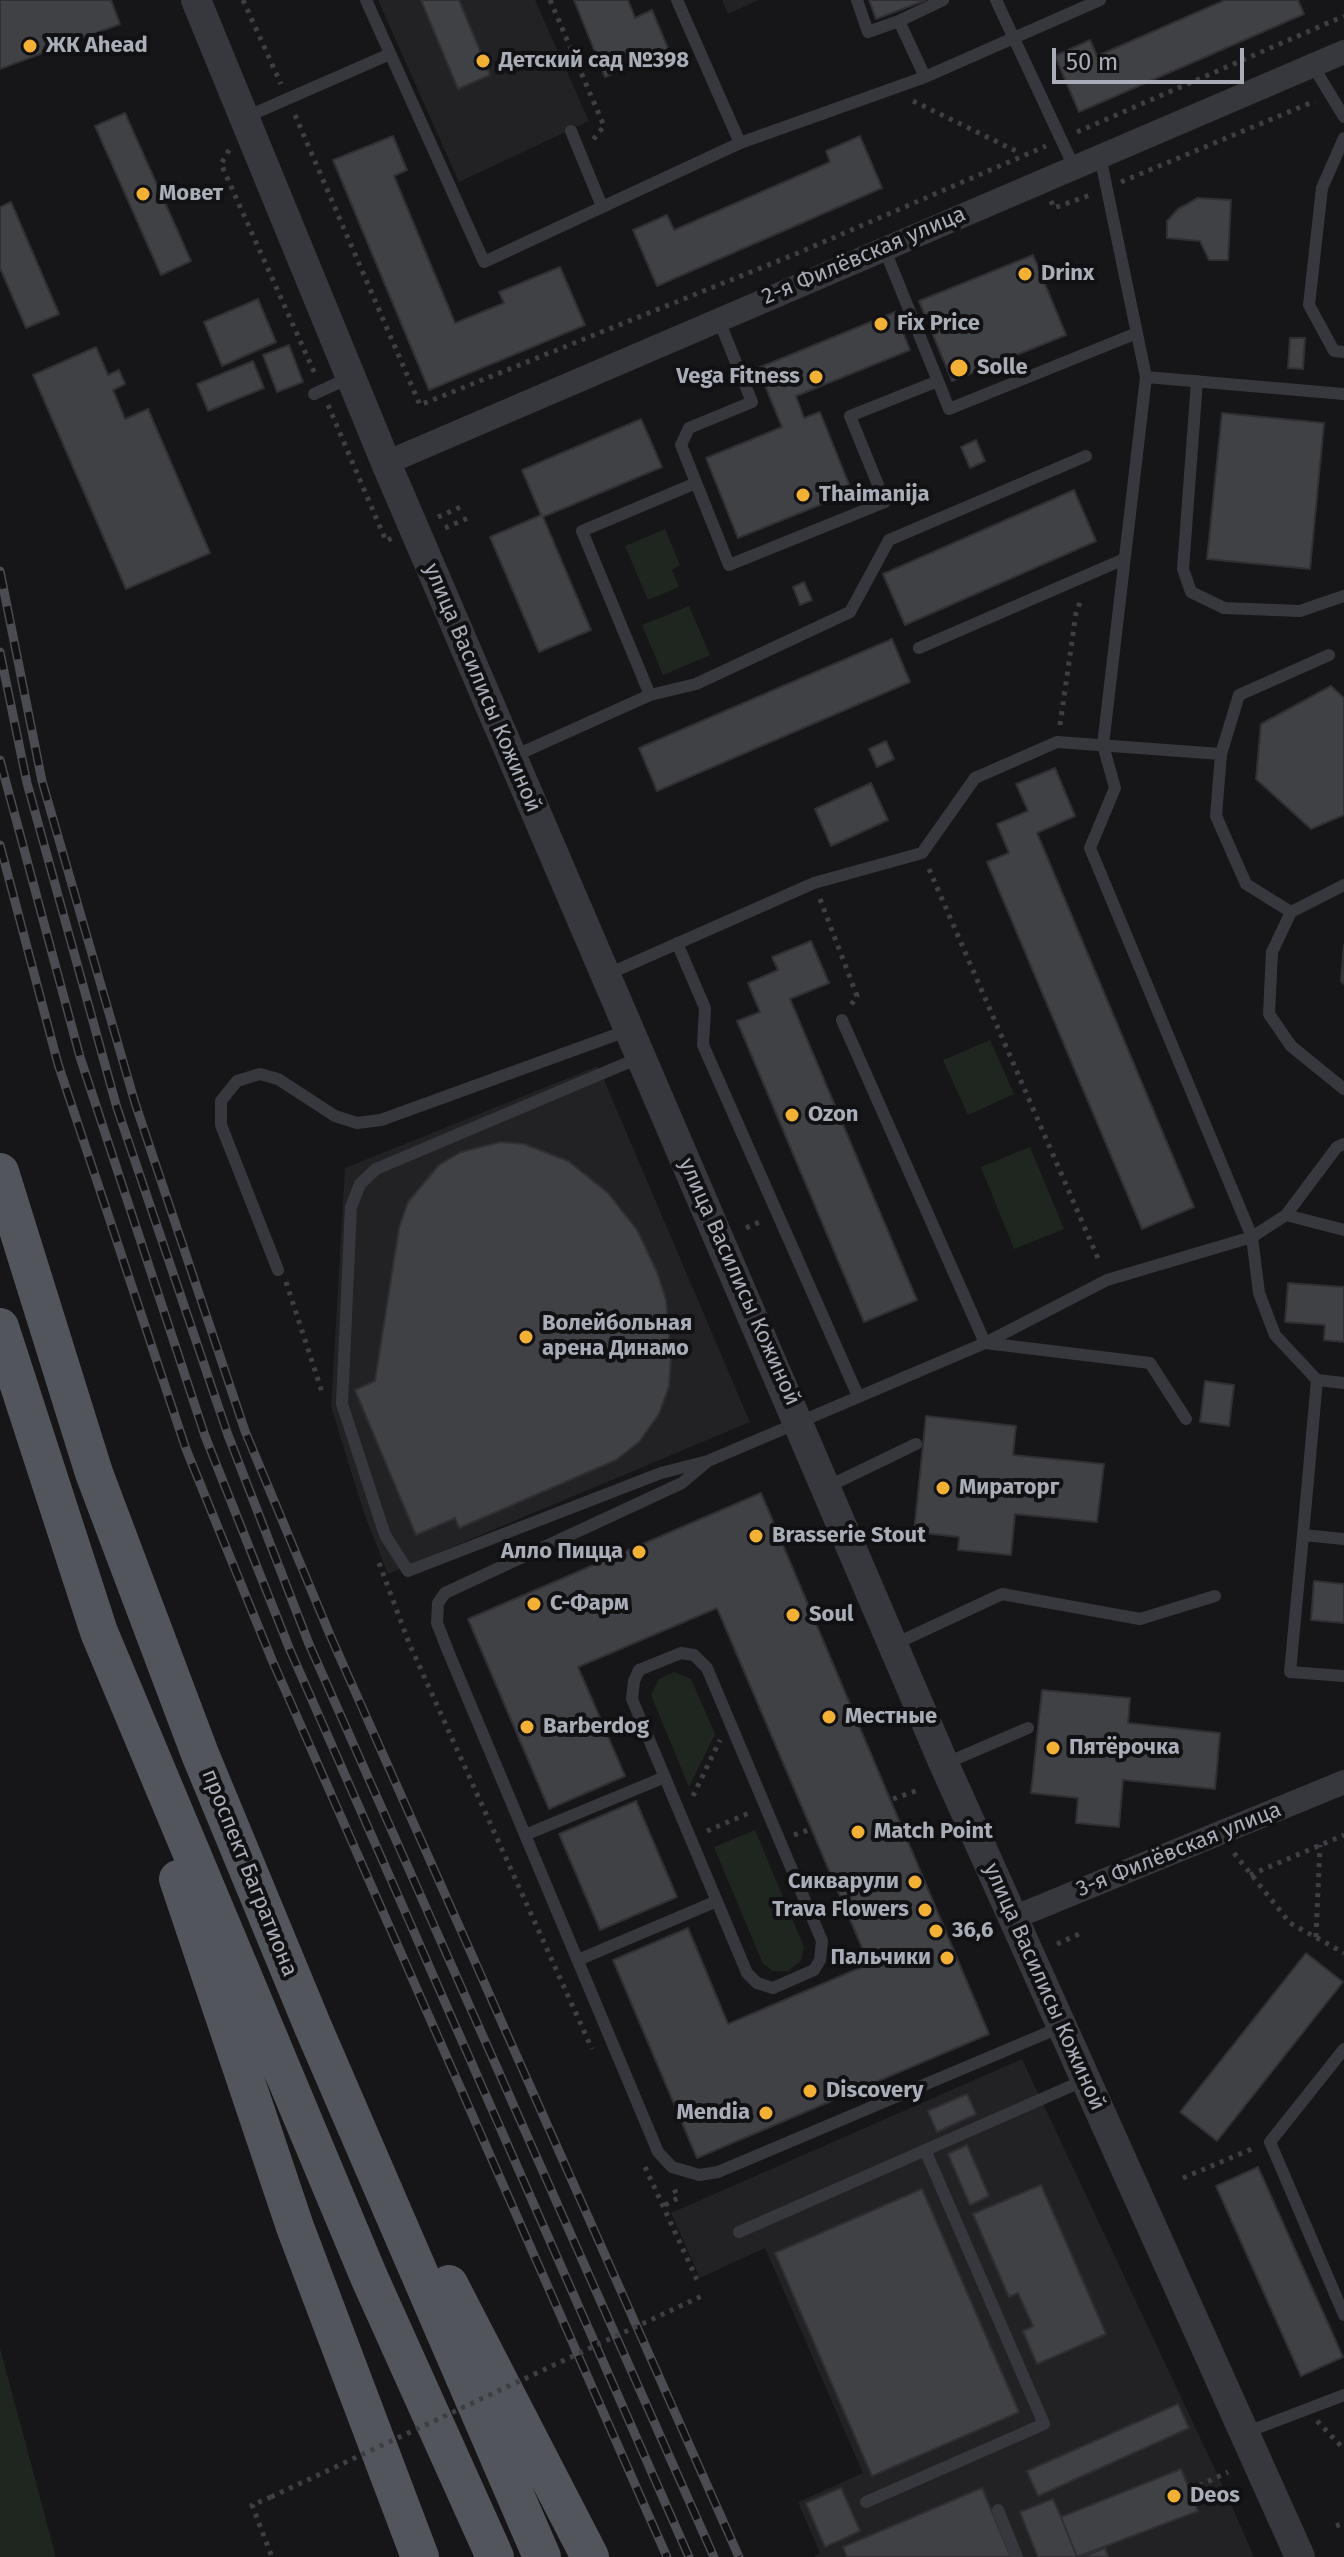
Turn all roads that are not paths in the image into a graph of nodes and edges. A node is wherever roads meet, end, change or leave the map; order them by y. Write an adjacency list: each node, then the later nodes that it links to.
1 (196, 0): 14 (street, улица Василисы Кожиной)
2 (366, 0): 11 (lane)
3 (677, 0): 18 (lane)
4 (857, 0): 8 (lane)
5 (943, 0): 8 (lane)
6 (996, 0): 9 (lane)
7 (1100, 0): 9 (lane)
8 (899, 21): 13 (lane)
9 (1013, 36): 13 (lane); 20 (lane)
10 (1344, 52): 12 (street, 2-я Филёвская улица)
11 (390, 54): 14 (lane); 21 (lane)
12 (1313, 66): 15 (lane); 19 (street, 2-я Филёвская улица)
13 (925, 77): 18 (lane)
14 (246, 117): 26 (street, улица Василисы Кожиной)
15 (1344, 117)
16 (571, 131): 21 (lane)
17 (1344, 138): 25 (lane)
18 (740, 143): 21 (lane)
19 (1100, 156): 20 (street, 2-я Филёвская улица); 24 (lane)
20 (1074, 167): 22 (street, 2-я Филёвская улица)
21 (601, 204)
22 (884, 248): 23 (street, 2-я Филёвская улица); 28 (lane)
23 (718, 318): 33 (street, 2-я Филёвская улица); 34 (lane)
24 (1137, 333): 27 (lane); 28 (lane)
25 (1344, 352)
26 (351, 377): 30 (lane); 33 (street, улица Василисы Кожиной)
27 (1146, 377): 29 (lane); 35 (lane)
28 (938, 381): 34 (lane)
29 (1197, 381): 31 (lane); 36 (lane)
30 (318, 392)
31 (1344, 394)
32 (1086, 456): 39 (lane)
33 (386, 463): 42 (street, улица Василисы Кожиной)
34 (696, 483): 39 (lane)
35 (1122, 560): 37 (lane); 40 (lane)
36 (1344, 596)
37 (919, 648)
38 (1329, 655): 41 (lane)
39 (650, 695): 42 (lane)
40 (1103, 745): 41 (lane); 45 (lane); 54 (lane)
41 (1221, 754): 44 (lane)
42 (512, 757): 46 (street, улица Василисы Кожиной)
43 (1344, 885): 44 (lane)
44 (1291, 912): 49 (lane)
45 (677, 943): 46 (lane); 60 (lane)
46 (606, 975): 48 (street, улица Василисы Кожиной)
47 (842, 1020): 57 (lane)
48 (635, 1044): 55 (lane); 62 (street, улица Василисы Кожиной); 64 (lane)
49 (1344, 1089)
50 (1344, 1144): 52 (lane)
51 (0, 1172): 80 (main road, проспект Багратиона)
52 (1286, 1215): 53 (lane); 54 (lane)
53 (1344, 1230)
54 (1252, 1237): 57 (lane); 58 (lane)
55 (278, 1270)
56 (0, 1327): 69 (main road, проспект Багратиона)
57 (985, 1343): 60 (lane); 61 (lane)
58 (1317, 1380): 59 (lane); 66 (lane)
59 (1344, 1383)
60 (858, 1396): 62 (lane)
61 (1186, 1419)
62 (800, 1422): 64 (lane); 65 (street, улица Василисы Кожиной)
63 (916, 1444): 65 (lane)
64 (708, 1461): 76 (lane)
65 (827, 1487): 70 (street, улица Василисы Кожиной)
66 (1303, 1535): 67 (lane); 71 (lane)
67 (1344, 1539)
68 (1215, 1596): 70 (lane)
69 (99, 1632): 89 (main road); 94 (main road, проспект Багратиона)
70 (895, 1644): 73 (street, улица Василисы Кожиной)
71 (1344, 1676)
72 (1028, 1728): 73 (lane)
73 (944, 1764): 78 (street, улица Василисы Кожиной)
74 (665, 1777): 76 (lane); 77 (lane); 77 (lane)
75 (1344, 1782): 78 (street, 3-я Филёвская улица)
76 (525, 1835): 79 (lane)
77 (717, 1901): 79 (lane)
78 (1013, 1918): 81 (street, улица Василисы Кожиной)
79 (578, 1960): 81 (lane)
80 (313, 2027): 95 (main road, проспект Багратиона); 96 (main road)
81 (1061, 2027): 83 (street, улица Василисы Кожиной)
82 (1344, 2049): 86 (lane)
83 (1085, 2080): 84 (lane); 88 (street, улица Василисы Кожиной)
84 (925, 2150): 85 (lane); 90 (lane)
85 (739, 2232)
86 (1344, 2315)
87 (1344, 2395): 88 (lane)
88 (1247, 2432): 98 (street, улица Василисы Кожиной)
89 (383, 2458): 92 (main road); 93 (main road)
90 (866, 2502)
91 (998, 2510): 97 (lane)
92 (420, 2557)
93 (433, 2557)
94 (495, 2557)
95 (542, 2557)
96 (590, 2557)
97 (1017, 2557)
98 (1300, 2557)

